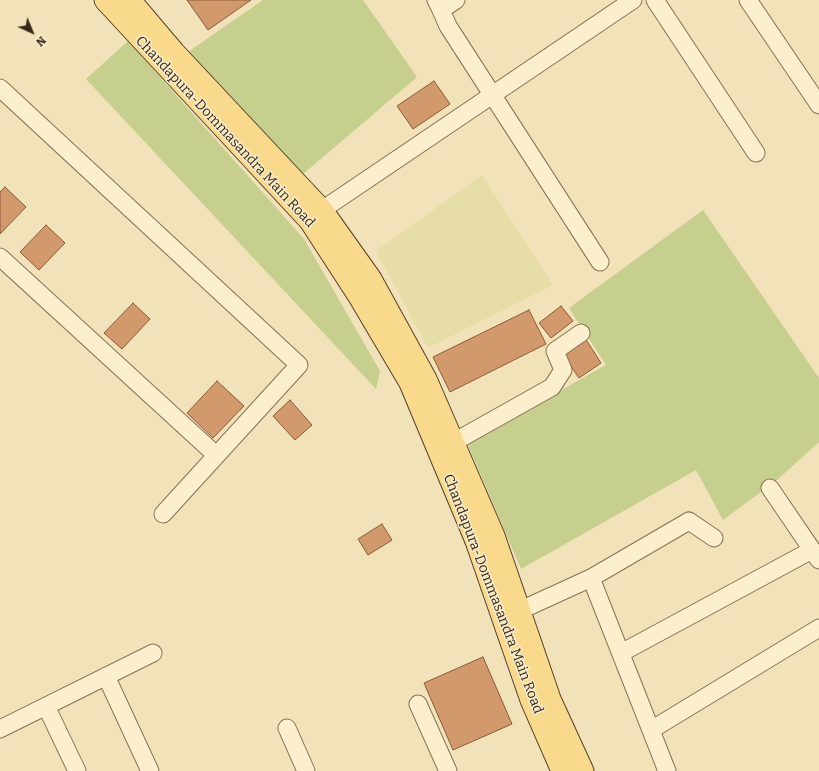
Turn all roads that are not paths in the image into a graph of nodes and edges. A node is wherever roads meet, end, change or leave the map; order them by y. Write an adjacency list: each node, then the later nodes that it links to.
1 (105, 0): 12 (main road, Chandapura-Dommasandra Main Road)
2 (130, 0): 12 (main road, Chandapura-Dommasandra Main Road)
3 (456, 0): 7 (street)
4 (633, 0): 9 (street)
5 (655, 0): 11 (street)
6 (748, 0): 10 (street)
7 (439, 5): 9 (street)
8 (0, 88): 17 (street)
9 (493, 95): 12 (street); 14 (street)
10 (819, 105)
11 (756, 153)
12 (316, 215): 16 (main road, Chandapura-Dommasandra Main Road); 23 (main road, Chandapura-Dommasandra Main Road)
13 (0, 257): 17 (street)
14 (600, 262)
15 (581, 333): 16 (street)
16 (454, 442): 23 (main road, Chandapura-Dommasandra Main Road)
17 (216, 455): 19 (street)
18 (770, 488): 21 (street)
19 (163, 514)
20 (714, 538): 22 (street)
21 (816, 555): 26 (street)
22 (591, 578): 23 (street); 26 (street)
23 (511, 615): 37 (main road, Chandapura-Dommasandra Main Road); 38 (main road, Chandapura-Dommasandra Main Road)
24 (819, 628): 32 (street)
25 (153, 653): 27 (street)
26 (620, 653): 32 (street)
27 (106, 676): 29 (street); 34 (street)
28 (418, 704): 36 (street)
29 (46, 706): 31 (street); 33 (street)
30 (287, 728): 35 (street)
31 (0, 729)
32 (651, 730): 39 (street)
33 (77, 771)
34 (150, 771)
35 (306, 771)
36 (448, 771)
37 (562, 771)
38 (583, 771)
39 (667, 771)

